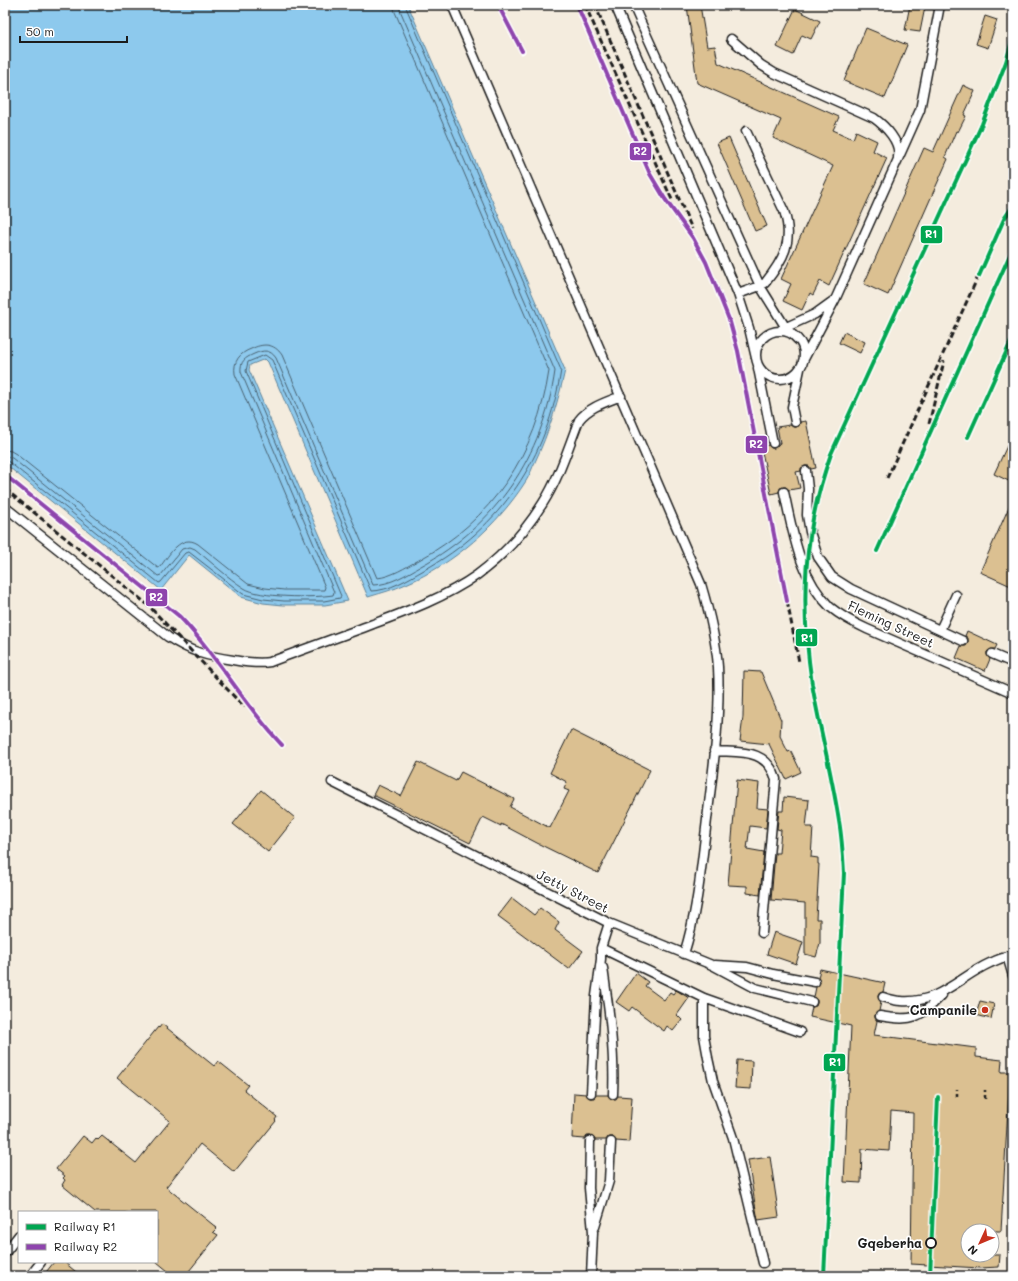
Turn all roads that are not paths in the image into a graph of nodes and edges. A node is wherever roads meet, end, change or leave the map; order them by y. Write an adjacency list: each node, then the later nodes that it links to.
1 (452, 5): 16 (lane)
2 (615, 5): 9 (lane)
3 (633, 5): 8 (lane)
4 (940, 5): 7 (lane)
5 (730, 39): 7 (lane)
6 (746, 131): 8 (lane)
7 (898, 161): 10 (lane)
8 (760, 286): 9 (lane); 11 (lane)
9 (738, 294): 14 (lane)
10 (835, 300): 11 (lane); 15 (lane)
11 (786, 328): 12 (lane); 13 (lane)
12 (770, 333): 13 (lane); 14 (lane)
13 (798, 340): 15 (lane)
14 (757, 362): 15 (lane); 18 (lane)
15 (802, 364): 17 (lane)
16 (621, 396): 21 (lane); 28 (lane)
17 (795, 422)
18 (773, 444)
19 (806, 471): 23 (lane, Fleming Street)
20 (784, 492): 27 (lane, Fleming Street)
21 (5, 507)
22 (956, 595): 23 (lane)
23 (940, 630): 24 (lane, Fleming Street)
24 (963, 641)
25 (992, 654): 26 (lane)
26 (1013, 663)
27 (1013, 692)
28 (714, 751): 31 (lane); 33 (lane)
29 (332, 782): 30 (lane, Jetty Street)
30 (609, 923): 32 (lane); 33 (lane, Jetty Street)
31 (762, 933)
32 (601, 948): 35 (lane); 41 (lane)
33 (684, 954): 36 (lane, Jetty Street)
34 (1010, 956): 37 (lane); 39 (lane)
35 (601, 959): 45 (lane); 46 (lane)
36 (712, 965): 38 (lane); 42 (lane, Jetty Street)
37 (1013, 976)
38 (815, 982)
39 (947, 990): 40 (lane); 43 (lane)
40 (883, 997)
41 (704, 998): 44 (lane); 53 (lane)
42 (812, 1002)
43 (880, 1016)
44 (800, 1032)
45 (591, 1093)
46 (613, 1094)
47 (590, 1141): 49 (lane)
48 (611, 1142): 49 (lane)
49 (593, 1232): 55 (lane)
50 (18, 1236): 51 (lane)
51 (5, 1253)
52 (40, 1263): 54 (lane)
53 (763, 1263)
54 (30, 1276)
55 (591, 1276)

